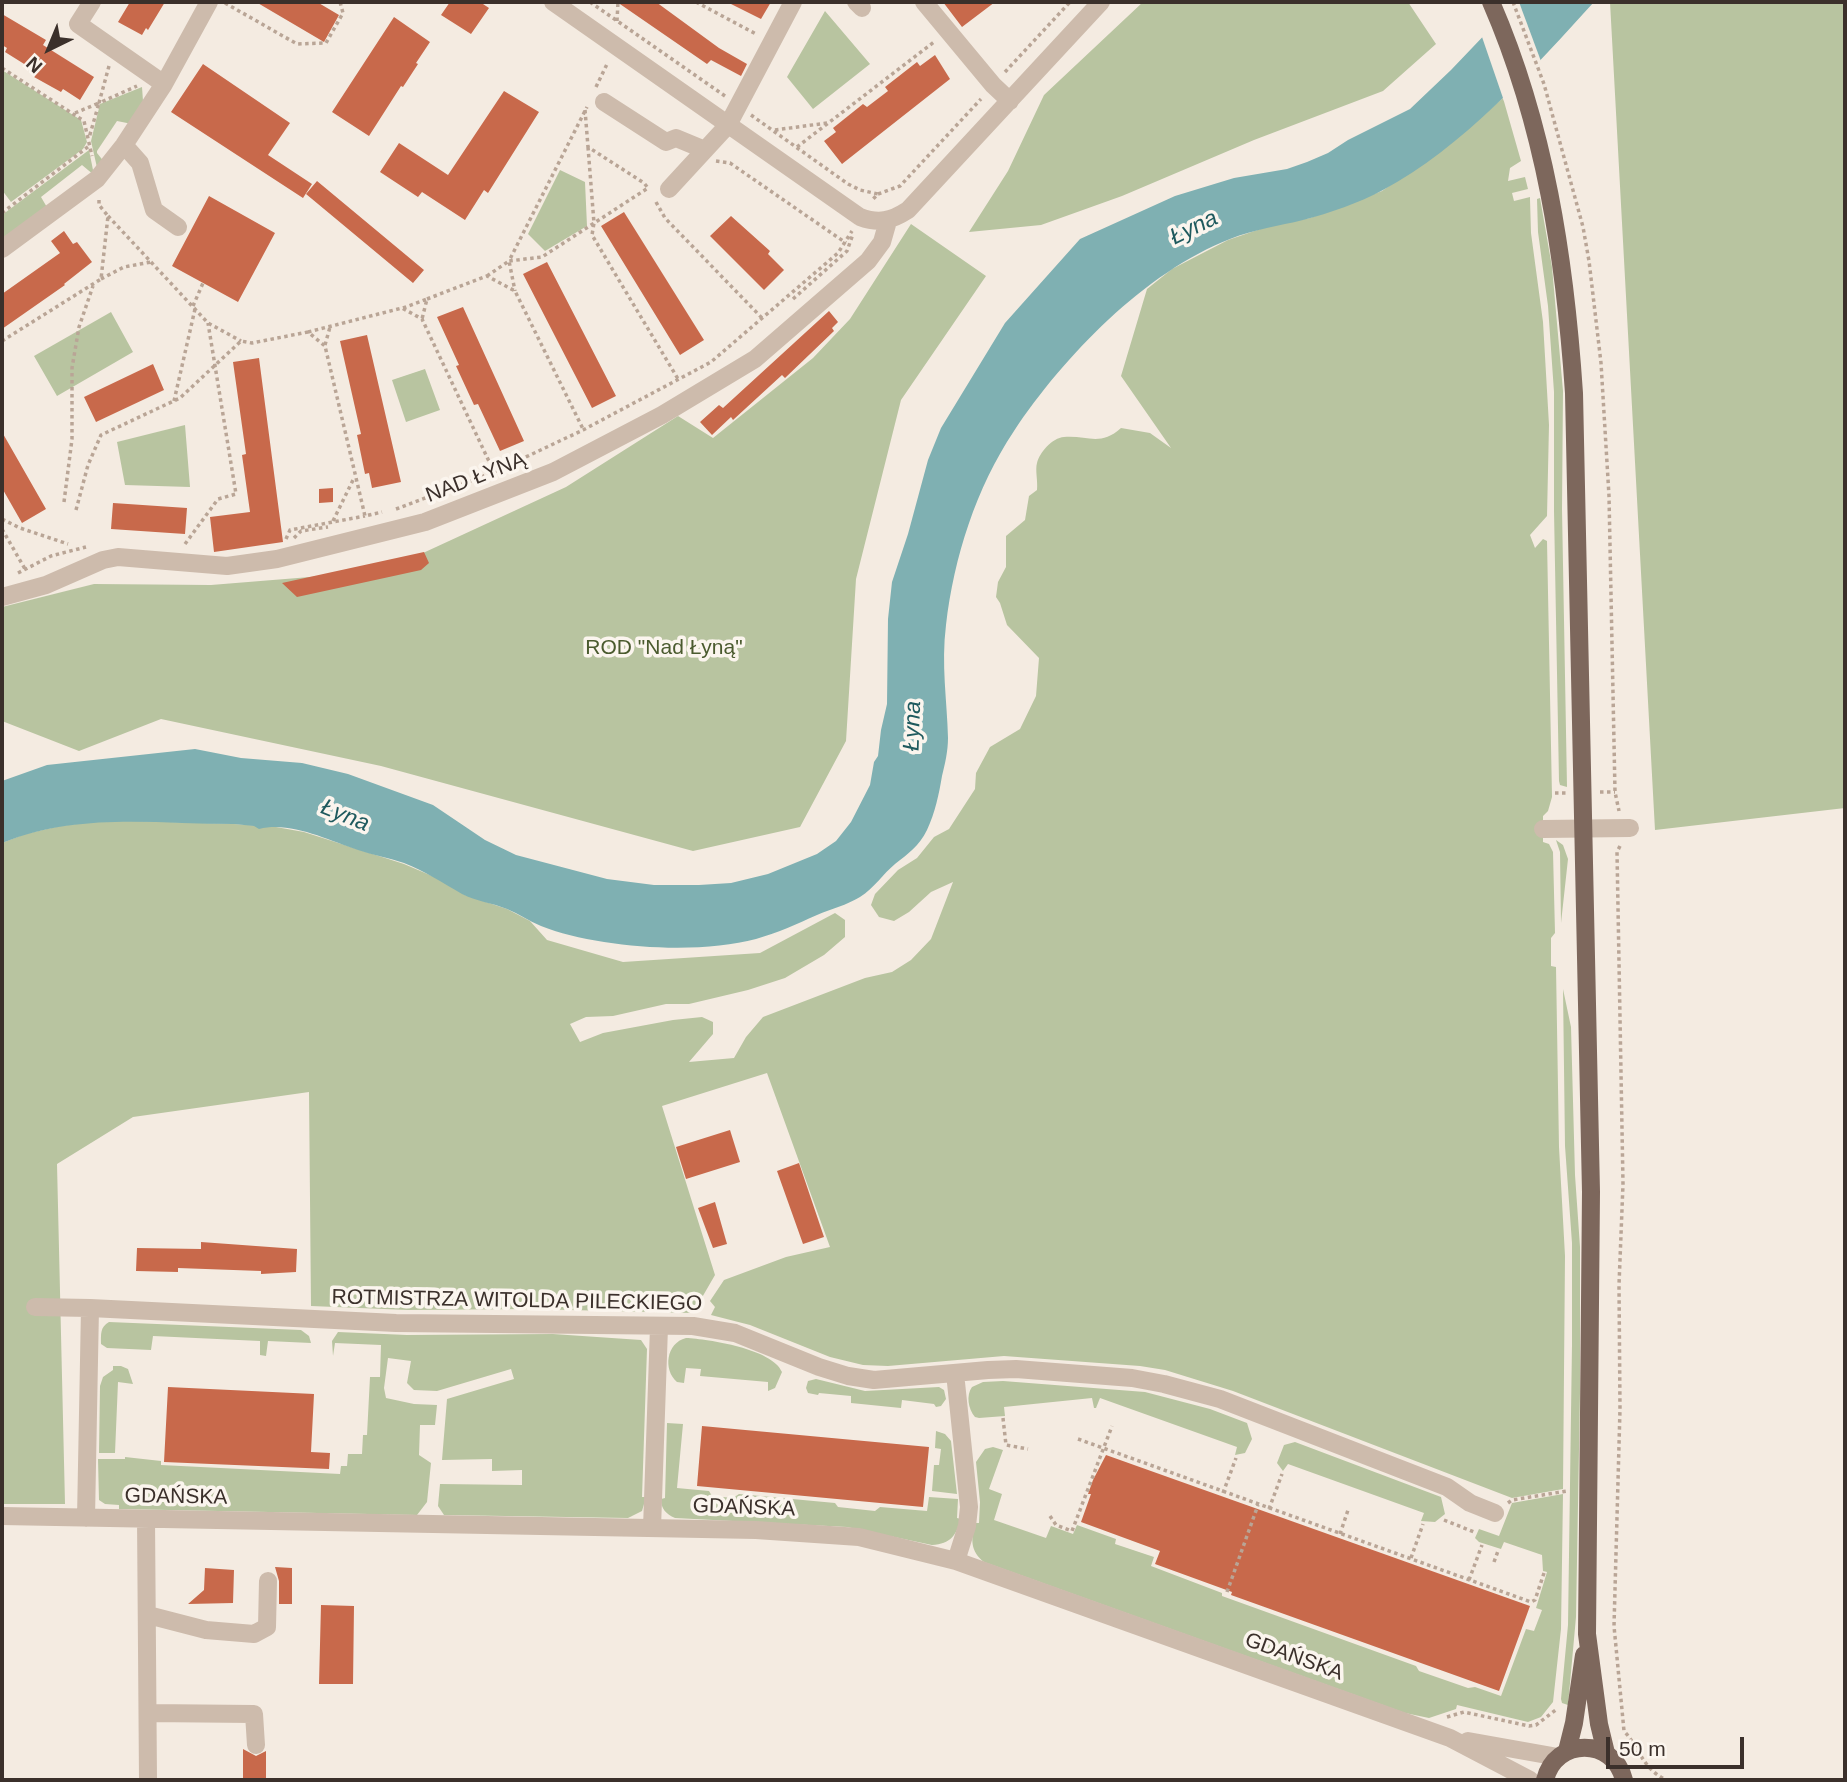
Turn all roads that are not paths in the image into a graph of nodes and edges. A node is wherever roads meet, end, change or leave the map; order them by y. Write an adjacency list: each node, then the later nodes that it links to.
1 (92, 2): 8 (street)
2 (209, 2): 8 (street)
3 (553, 2): 11 (street)
4 (793, 2): 11 (street)
5 (924, 2): 10 (street)
6 (1101, 2): 10 (street)
7 (1491, 2): 19 (main road)
8 (164, 84): 12 (street)
9 (597, 96): 13 (street)
10 (1010, 101): 15 (street)
11 (727, 125): 13 (street); 15 (street)
12 (124, 145): 16 (street); 17 (street)
13 (705, 150): 14 (street)
14 (668, 189)
15 (888, 221): 18 (street, NAD ŁYNĄ)
16 (178, 227)
17 (2, 249)
18 (2, 597)
19 (1584, 828): 20 (street); 21 (street); 34 (main road)
20 (1626, 828)
21 (1543, 829)
22 (35, 1307): 23 (street, ROTMISTRZA WITOLDA PILECKIEGO)
23 (90, 1308): 24 (street, ROTMISTRZA WITOLDA PILECKIEGO); 28 (street)
24 (659, 1326): 25 (street, ROTMISTRZA WITOLDA PILECKIEGO); 30 (street)
25 (955, 1373): 26 (street, ROTMISTRZA WITOLDA PILECKIEGO); 31 (street)
26 (1495, 1513)
27 (2, 1516): 28 (street, GDAŃSKA)
28 (86, 1518): 29 (street, GDAŃSKA)
29 (146, 1519): 30 (street, GDAŃSKA); 33 (street)
30 (652, 1528): 31 (street, GDAŃSKA)
31 (956, 1560): 36 (street, GDAŃSKA)
32 (268, 1581): 33 (street)
33 (148, 1615): 35 (street)
34 (1587, 1634): 38 (main road); 39 (main road)
35 (148, 1713): 37 (street); 40 (street)
36 (1450, 1738): 39 (street, GDAŃSKA); 41 (street, GDAŃSKA)
37 (256, 1745)
38 (1606, 1753): 39 (main road); 43 (main road)
39 (1562, 1754): 42 (main road)
40 (148, 1780)
41 (1530, 1780)
42 (1545, 1780)
43 (1624, 1780)

